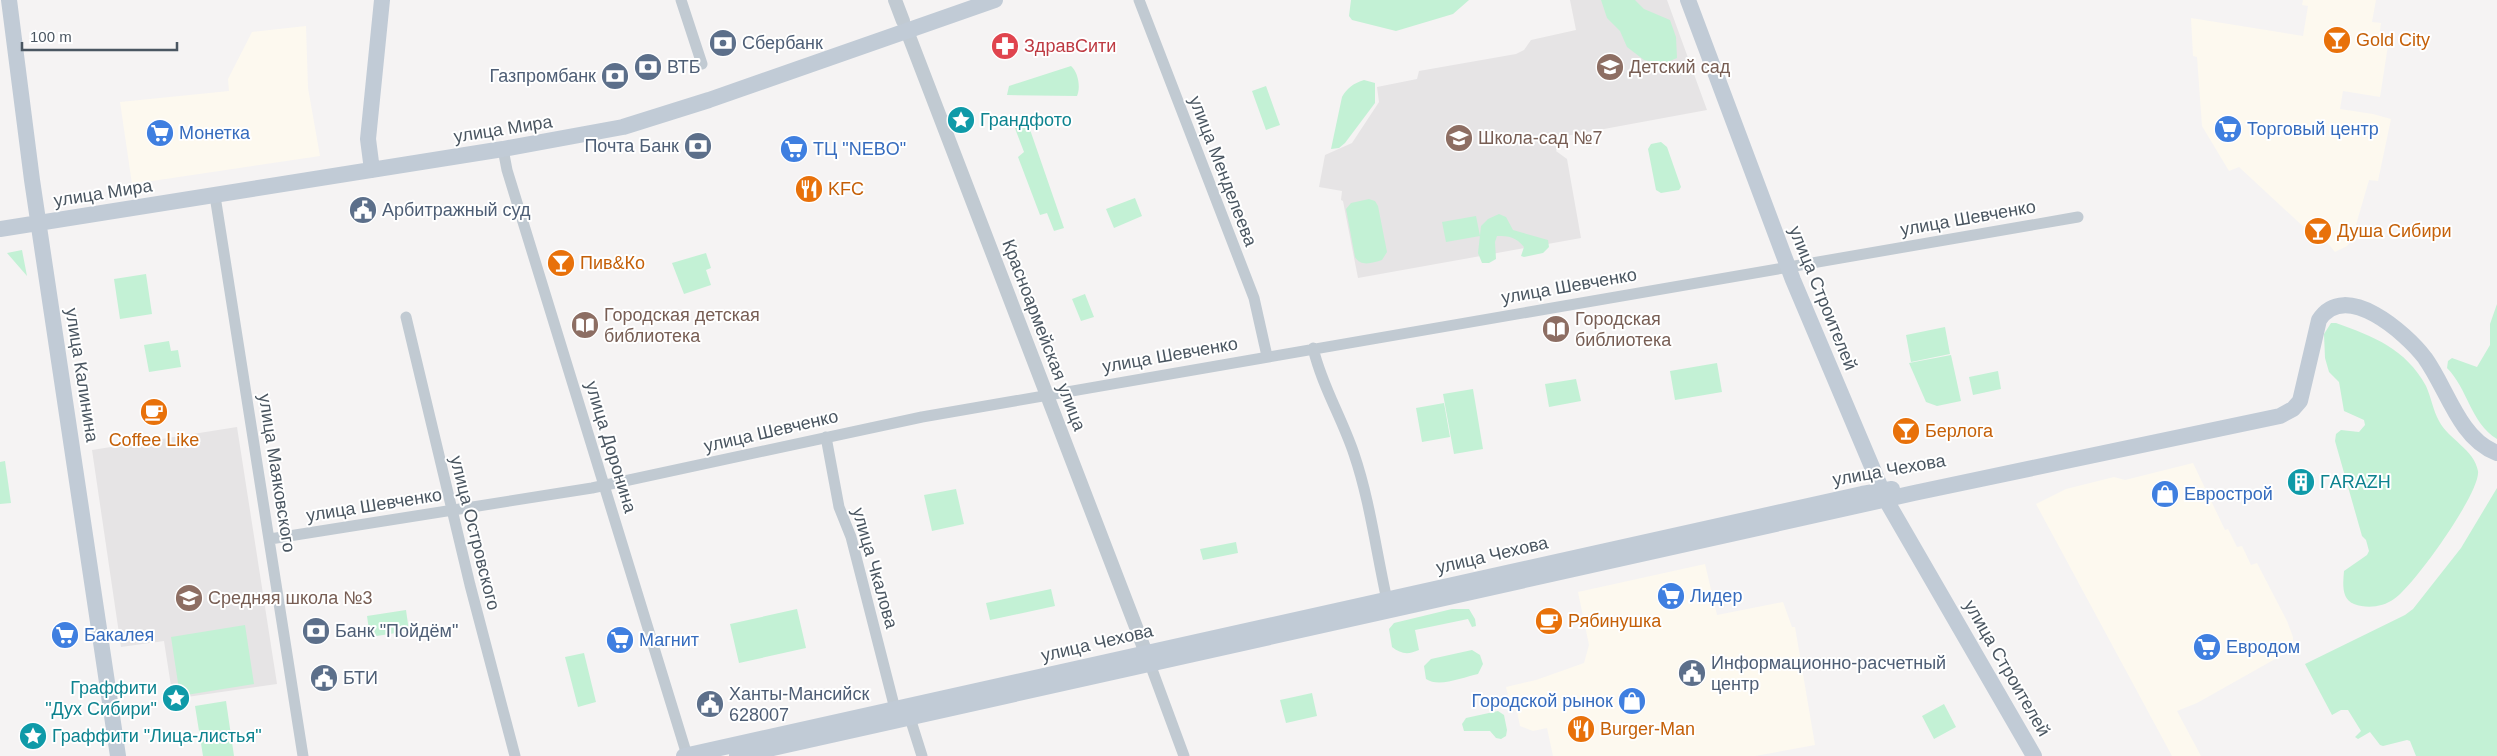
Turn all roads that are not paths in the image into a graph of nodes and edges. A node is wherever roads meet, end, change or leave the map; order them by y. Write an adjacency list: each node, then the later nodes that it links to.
1 (9, 0): 17 (main road, улица Калинина)
2 (382, 0): 14 (main road)
3 (393, 0): 14 (main road)
4 (681, 0): 12 (street)
5 (895, 0): 11 (street, Красноармейская улица)
6 (964, 0): 11 (main road, улица Мира)
7 (995, 0): 11 (main road, улица Мира)
8 (1139, 0): 23 (street, улица Менделеева)
9 (1688, 0): 20 (main road, улица Строителей)
10 (1699, 0): 20 (main road, улица Строителей)
11 (905, 26): 13 (main road, улица Мира); 24 (street, Красноармейская улица)
12 (702, 64)
13 (502, 144): 14 (main road, улица Мира); 27 (street, улица Доронина)
14 (377, 164): 15 (main road, улица Мира)
15 (214, 191): 17 (main road, улица Мира); 30 (street, улица Маяковского)
16 (2078, 217): 20 (street, улица Шевченко)
17 (38, 219): 18 (main road, улица Мира); 19 (main road, улица Мира); 35 (main road, улица Калинина)
18 (0, 220)
19 (0, 229)
20 (1793, 266): 22 (street, улица Шевченко); 28 (main road, улица Строителей)
21 (406, 317): 29 (street, улица Островского)
22 (1313, 348): 23 (street, улица Шевченко); 31 (street)
23 (1267, 356): 24 (street, улица Шевченко)
24 (1046, 395): 25 (street, улица Шевченко); 32 (street, Красноармейская улица)
25 (826, 437): 27 (street, улица Шевченко); 33 (street, улица Чкалова)
26 (2497, 453): 28 (main road, улица Чехова)
27 (605, 485): 29 (street, улица Шевченко); 38 (street, улица Доронина)
28 (1889, 494): 31 (main road, улица Чехова); 42 (main road, улица Строителей)
29 (452, 511): 30 (street, улица Шевченко); 37 (street, улица Островского)
30 (270, 539): 36 (street, улица Маяковского)
31 (1388, 605): 32 (main road, улица Чехова)
32 (1148, 658): 33 (main road, улица Чехова); 34 (main road, улица Чехова); 41 (street, Красноармейская улица)
33 (895, 709): 34 (main road); 38 (main road, улица Чехова)
34 (910, 718): 39 (main road, улица Чехова); 40 (street)
35 (118, 756)
36 (303, 756)
37 (515, 756)
38 (686, 756)
39 (737, 756)
40 (922, 756)
41 (1184, 756)
42 (2034, 756)

